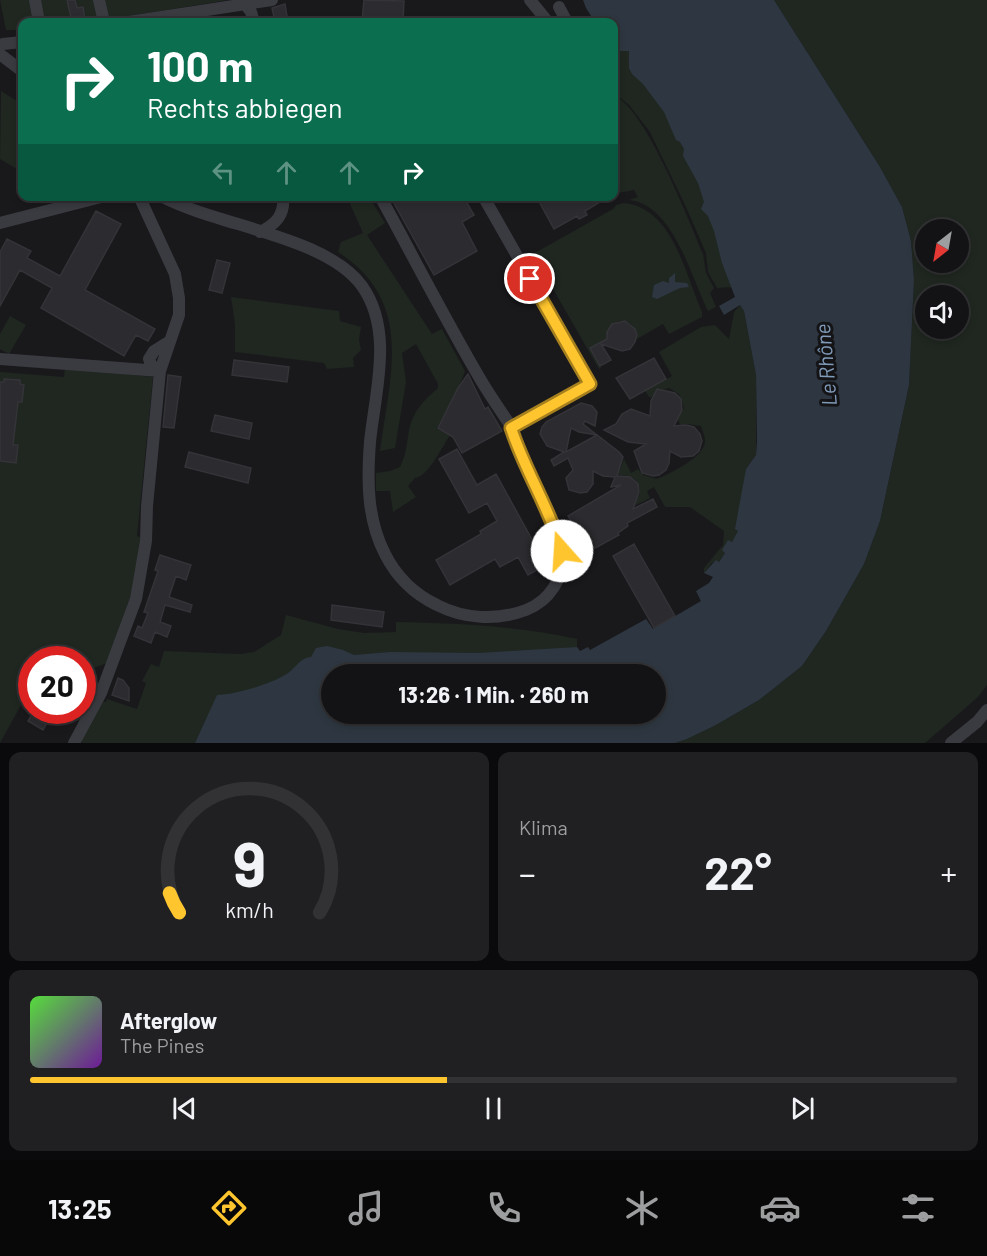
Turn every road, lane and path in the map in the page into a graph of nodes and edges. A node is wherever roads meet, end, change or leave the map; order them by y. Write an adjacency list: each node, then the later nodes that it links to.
1 (35, 0): 7 (street)
2 (99, 0): 8 (street)
3 (272, 0): 5 (street)
4 (530, 0): 11 (street)
5 (241, 3): 9 (street); 10 (street)
6 (560, 7): 12 (street)
7 (38, 18)
8 (103, 18)
9 (153, 18)
10 (251, 18)
11 (541, 18)
12 (565, 18)
13 (18, 43): 14 (street)
14 (1, 49): 15 (street)
15 (18, 67)
16 (86, 201): 22 (street)
17 (141, 201): 25 (street)
18 (171, 201): 23 (street)
19 (283, 201): 23 (street)
20 (383, 201): 26 (street)
21 (486, 201): 26 (street)
22 (0, 223)
23 (266, 229): 26 (street)
24 (0, 359): 25 (street)
25 (161, 369): 28 (street)
26 (511, 428)
27 (987, 710): 29 (street)
28 (74, 743)
29 (951, 743)

